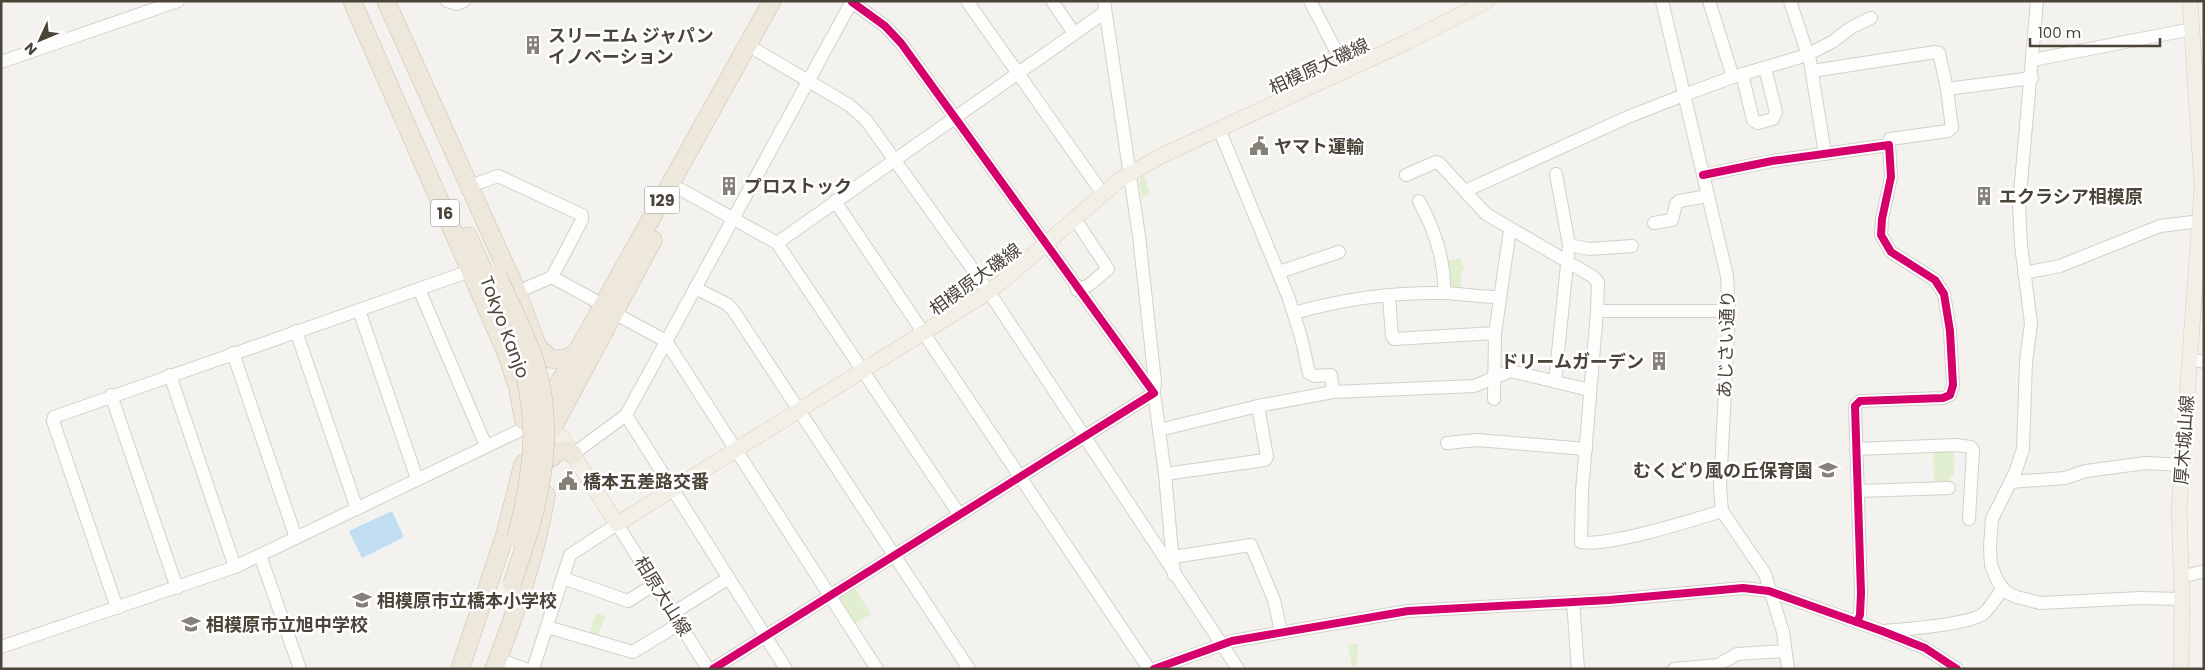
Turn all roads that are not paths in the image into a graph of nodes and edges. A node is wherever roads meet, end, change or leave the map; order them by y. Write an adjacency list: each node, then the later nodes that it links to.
1 (178, 1): 26 (street)
2 (352, 1): 63 (highway, 16)
3 (362, 1): 67 (highway, Tokyo Kanjo / 16)
4 (447, 1): 5 (street)
5 (464, 1)
6 (772, 1): 77 (highway, 129)
7 (782, 1): 23 (highway, 129)
8 (967, 1): 30 (street)
9 (1052, 1): 22 (street)
10 (1310, 1): 28 (street)
11 (1487, 1): 28 (main road, 相模原大磯線)
12 (1662, 1): 35 (street, あじさい通り)
13 (1709, 1): 31 (street)
14 (1790, 1): 24 (street)
15 (2037, 1): 25 (street)
16 (2190, 1): 21 (main road, 厚木城山線)
17 (388, 2): 45 (highway); 67 (highway, Tokyo Kanjo / 16)
18 (852, 2): 33 (street); 36 (street)
19 (1105, 7): 22 (street); 41 (street)
20 (1871, 18): 24 (street)
21 (2192, 29): 25 (street); 54 (main road, 厚木城山線)
22 (1074, 33): 30 (street)
23 (756, 50): 33 (street); 46 (highway, 129)
24 (1807, 55): 27 (street); 29 (street)
25 (2033, 60): 32 (street)
26 (1, 62)
27 (1765, 68): 31 (street); 31 (street)
28 (1346, 70): 37 (main road, 相模原大磯線)
29 (1812, 71): 34 (street); 39 (street)
30 (1019, 73): 36 (street); 48 (street)
31 (1737, 76): 35 (street)
32 (2032, 78): 34 (street); 65 (street)
33 (809, 80): 40 (street); 52 (street)
34 (1948, 89): 38 (street)
35 (1684, 95): 44 (street, あじさい通り); 47 (street)
36 (954, 118): 40 (street); 58 (street)
37 (1219, 130): 41 (main road, 相模原大磯線); 64 (street)
38 (1888, 145): 39 (street); 109 (street)
39 (1825, 154): 44 (street)
40 (895, 160): 51 (street); 73 (street)
41 (1129, 174): 48 (main road, 相模原大磯線); 96 (street)
42 (1556, 174): 59 (street)
43 (1406, 175): 47 (street)
44 (1703, 175): 49 (street, あじさい通り)
45 (470, 186): 66 (street); 72 (highway)
46 (680, 189): 52 (street); 77 (highway, 129)
47 (1465, 191): 56 (street)
48 (1103, 194): 53 (main road, 相模原大磯線)
49 (1708, 196): 55 (street); 80 (street, あじさい通り)
50 (1419, 200): 74 (street)
51 (835, 201): 57 (street); 83 (street)
52 (733, 218): 57 (street); 68 (street)
53 (1074, 219): 58 (main road, 相模原大磯線); 70 (street)
54 (2201, 221): 65 (street); 71 (main road, 厚木城山線)
55 (1654, 223)
56 (1510, 230): 62 (street); 76 (street)
57 (777, 243): 90 (street)
58 (1045, 245): 70 (street); 73 (main road, 相模原大磯線)
59 (1569, 245): 60 (street); 62 (street)
60 (1632, 246)
61 (1339, 252): 64 (street)
62 (1567, 262): 79 (street); 93 (street)
63 (470, 271): 69 (street); 103 (highway, 16)
64 (1278, 272): 81 (street)
65 (2024, 273): 117 (street)
66 (552, 276): 72 (street); 77 (street)
67 (492, 277): 136 (highway, Tokyo Kanjo / 16, bridge)
68 (695, 288): 85 (street); 101 (street)
69 (419, 289): 78 (street); 107 (street)
70 (1077, 290): 96 (street)
71 (2200, 291): 89 (main road, 厚木城山線)
72 (517, 292): 86 (highway)
73 (989, 292): 83 (main road, 相模原大磯線); 105 (street)
74 (1444, 293): 75 (street); 76 (street)
75 (1388, 297): 81 (street); 84 (street)
76 (1499, 297): 84 (street)
77 (609, 309): 85 (street); 87 (highway, 129); 100 (highway, 129)
78 (359, 310): 82 (street); 116 (street)
79 (1598, 311): 80 (street); 94 (street)
80 (1729, 311): 122 (street, あじさい通り)
81 (1294, 313): 95 (street)
82 (296, 331): 88 (street); 121 (street)
83 (924, 333): 90 (main road, 相模原大磯線); 115 (street)
84 (1495, 333): 92 (street)
85 (666, 341): 102 (street); 110 (street)
86 (538, 347): 87 (highway); 100 (highway)
87 (577, 352): 100 (highway, 129)
88 (233, 353): 91 (street); 126 (street)
89 (2197, 360): 113 (main road, 厚木城山線)
90 (863, 371): 101 (main road, 相模原大磯線); 123 (street)
91 (170, 375): 97 (street); 130 (street)
92 (1494, 378): 93 (street); 95 (street); 98 (street)
93 (1555, 382): 94 (street)
94 (1589, 390): 108 (street)
95 (1334, 392): 99 (street)
96 (1154, 393): 104 (street); 105 (street)
97 (111, 396): 138 (street); 144 (street)
98 (1494, 399)
99 (1258, 406): 104 (street); 114 (street)
100 (555, 410): 103 (highway, 129); 103 (main road); 111 (main road); 112 (highway)
101 (800, 410): 110 (main road, 相模原大磯線); 127 (street)
102 (626, 416): 111 (street); 119 (street)
103 (525, 428): 107 (street); 156 (highway, 16)
104 (1159, 430): 114 (street)
105 (1084, 437): 115 (street); 132 (street)
106 (1447, 444): 108 (street)
107 (486, 446): 116 (street)
108 (1586, 449): 122 (street)
109 (1856, 449): 120 (street); 124 (street)
110 (736, 450): 119 (main road, 相模原大磯線); 141 (street)
111 (573, 454): 112 (highway); 125 (main road)
112 (551, 458): 154 (highway)
113 (2182, 465): 117 (street); 133 (main road, 厚木城山線)
114 (1165, 474): 129 (street)
115 (1020, 477): 123 (street); 165 (street)
116 (417, 479): 121 (street)
117 (2010, 482): 139 (street)
118 (1949, 488): 120 (street)
119 (673, 489): 125 (main road, 相模原大磯線); 135 (street)
120 (1858, 491): 146 (street)
121 (357, 508): 126 (street)
122 (1722, 511): 140 (street)
123 (958, 514): 127 (street)
124 (1969, 519)
125 (617, 524): 134 (street); 137 (street, 相原大山線)
126 (296, 538): 128 (street)
127 (895, 555): 141 (street); 164 (street)
128 (260, 556): 130 (street); 155 (street)
129 (1173, 557): 132 (street); 149 (street)
130 (235, 567): 138 (street)
131 (2204, 571): 133 (street)
132 (1174, 575): 151 (street)
133 (2180, 577): 142 (main road, 厚木城山線)
134 (563, 578): 137 (street); 147 (street)
135 (729, 578): 145 (street); 150 (street)
136 (507, 583): 154 (highway, Tokyo Kanjo / 16); 157 (highway, Tokyo Kanjo / 16)
137 (655, 584): 145 (street, 相原大山線)
138 (177, 588): 144 (street)
139 (2003, 588): 142 (street); 148 (street)
140 (1769, 591): 143 (street); 146 (street); 153 (street)
141 (830, 596): 150 (street); 163 (street)
142 (2182, 599): 172 (main road, 厚木城山線)
143 (1573, 602): 149 (street); 168 (street)
144 (117, 608): 152 (street)
145 (676, 618): 147 (street); 160 (street, 相原大山線)
146 (1857, 622): 148 (street)
147 (547, 627): 159 (street)
148 (1882, 631): 171 (street)
149 (1281, 632): 151 (street)
150 (766, 637): 161 (street); 162 (street)
151 (1222, 643): 166 (street); 167 (street)
152 (1, 647)
153 (1785, 651): 169 (street); 170 (street)
154 (492, 666): 158 (street)
155 (300, 669)
156 (460, 669)
157 (471, 669)
158 (525, 669)
159 (533, 669)
160 (708, 669)
161 (713, 669)
162 (786, 669)
163 (877, 669)
164 (969, 669)
165 (1149, 669)
166 (1154, 669)
167 (1238, 669)
168 (1578, 669)
169 (1674, 669)
170 (1788, 669)
171 (1957, 669)
172 (2181, 669)

